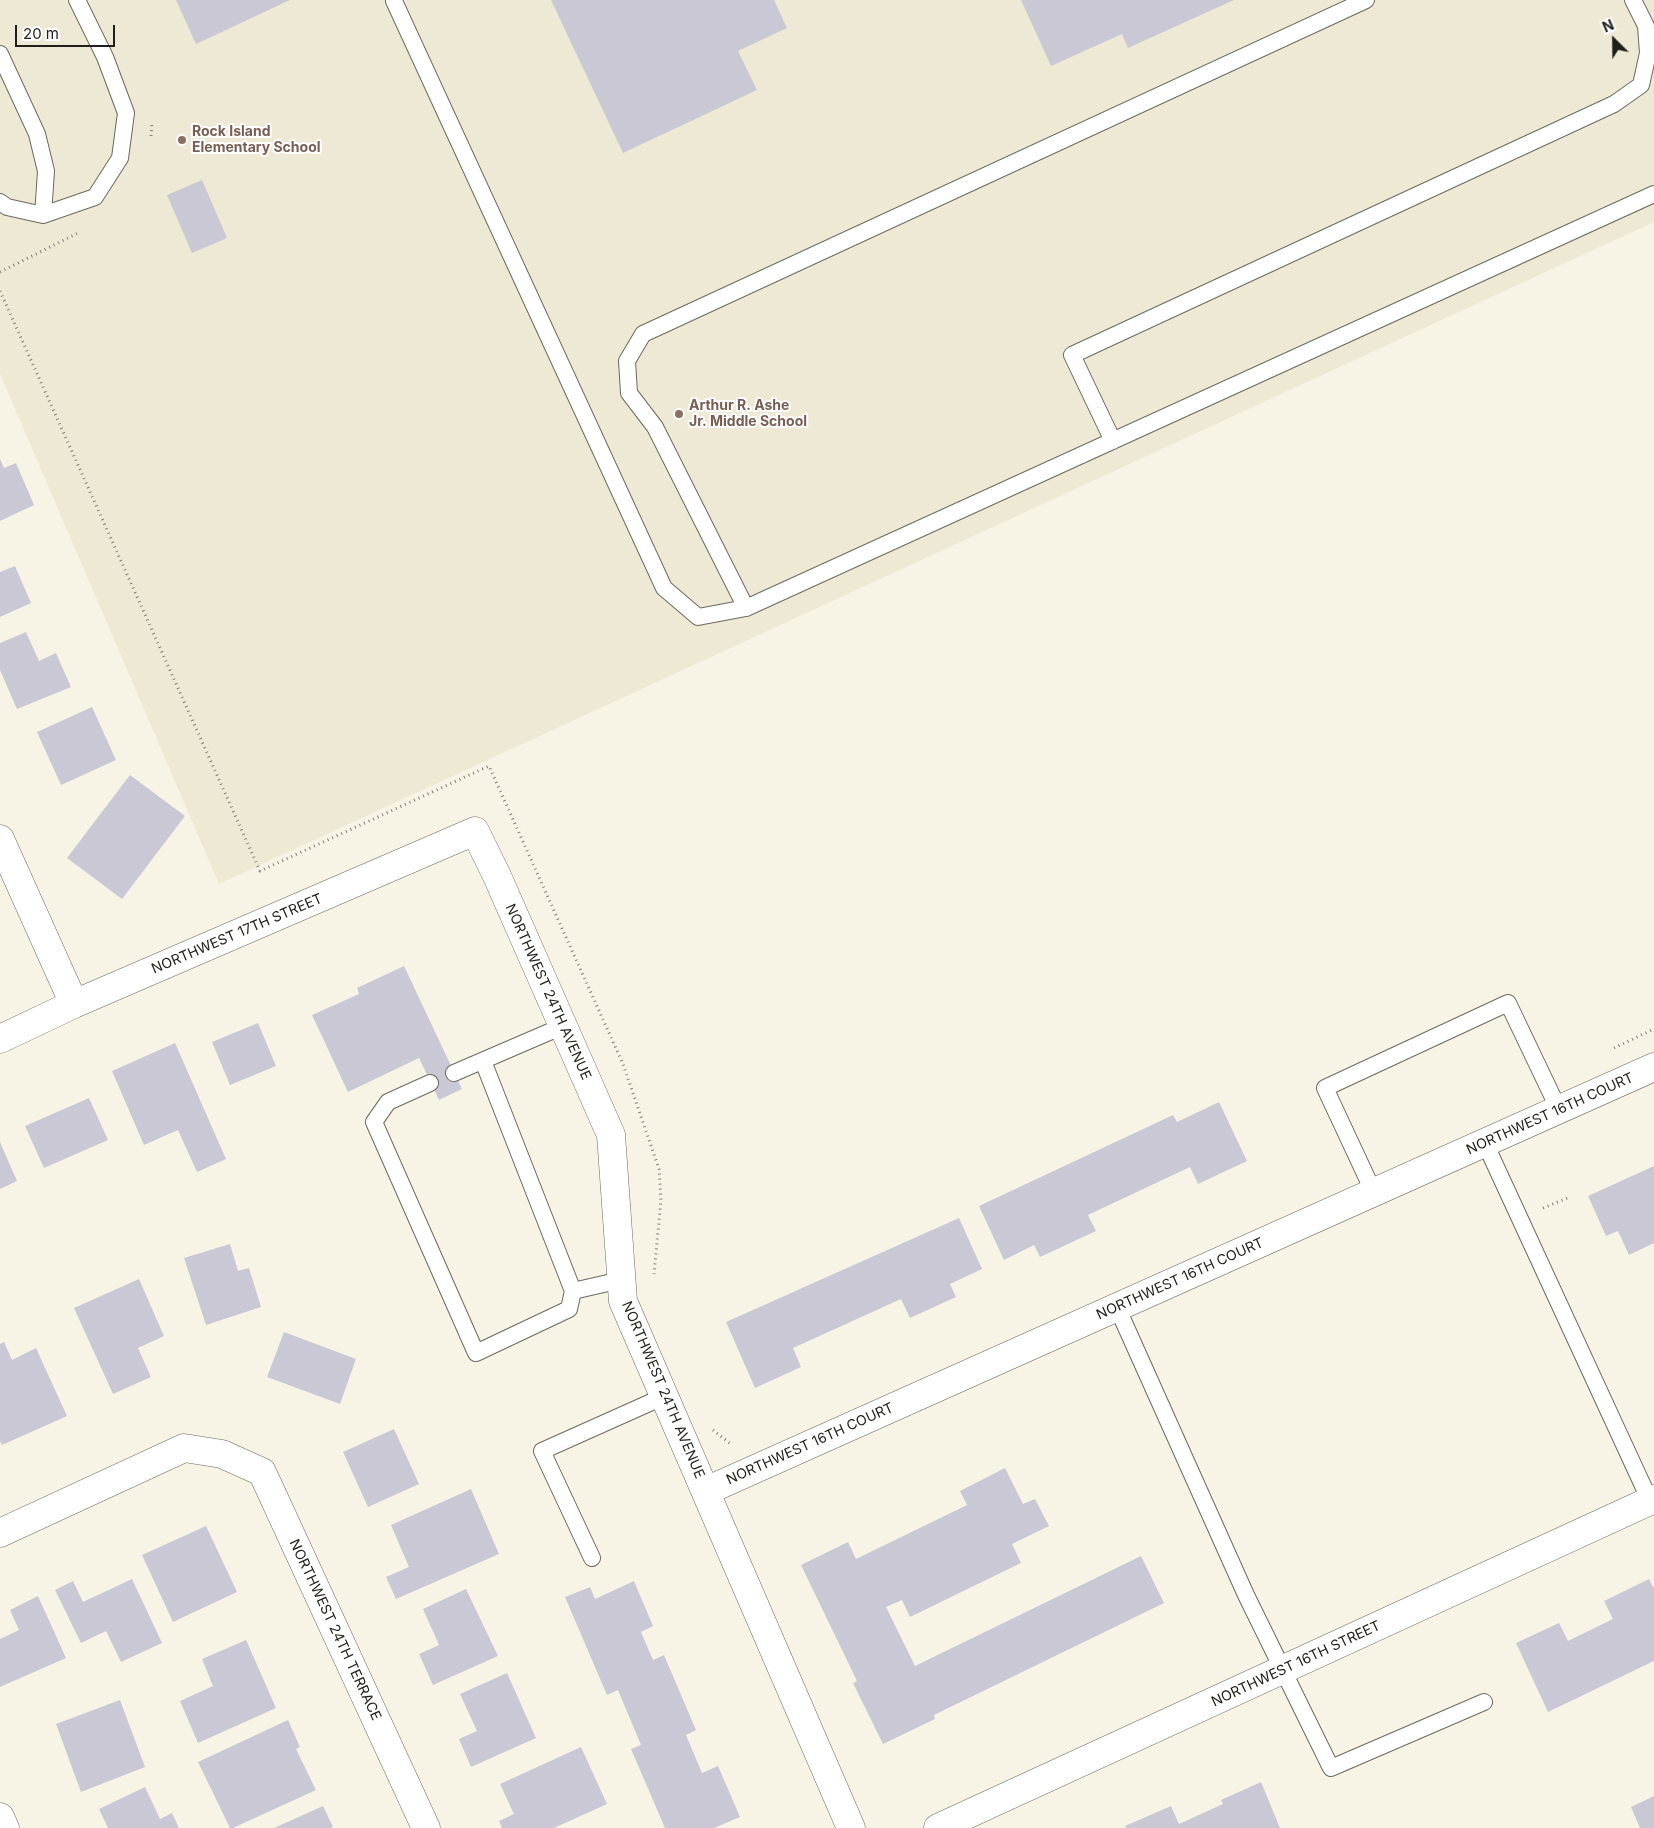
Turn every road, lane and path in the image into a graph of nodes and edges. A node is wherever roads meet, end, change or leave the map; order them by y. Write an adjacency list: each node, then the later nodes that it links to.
1 (77, 0): 8 (lane)
2 (1366, 0): 11 (lane)
3 (1633, 0): 10 (lane)
4 (394, 1): 11 (lane)
5 (0, 54): 8 (lane)
6 (1654, 194): 10 (lane)
7 (0, 202): 8 (lane)
8 (43, 215)
9 (0, 291): 28 (path)
10 (1113, 441): 11 (lane)
11 (746, 608)
12 (475, 831): 14 (street, NORTHWEST 17TH STREET); 15 (street, NORTHWEST 24TH AVENUE)
13 (0, 839): 14 (street)
14 (74, 1004): 17 (street, NORTHWEST 17TH STREET)
15 (563, 1026): 19 (lane); 29 (street, NORTHWEST 24TH AVENUE)
16 (1654, 1029): 18 (path)
17 (0, 1039)
18 (1612, 1049)
19 (483, 1061): 21 (lane); 30 (lane)
20 (1654, 1067): 23 (street, NORTHWEST 16TH COURT)
21 (454, 1072)
22 (430, 1083): 30 (lane)
23 (1559, 1110): 24 (street, NORTHWEST 16TH COURT); 25 (lane)
24 (1485, 1143): 25 (street, NORTHWEST 16TH COURT); 36 (lane)
25 (1374, 1192): 31 (street, NORTHWEST 16TH COURT)
26 (1570, 1197): 27 (path)
27 (1542, 1208)
28 (654, 1275)
29 (621, 1280): 30 (lane); 32 (street, NORTHWEST 24TH AVENUE)
30 (573, 1291)
31 (1117, 1307): 35 (street, NORTHWEST 16TH COURT); 39 (lane)
32 (665, 1396): 35 (street, NORTHWEST 24TH AVENUE); 38 (lane)
33 (712, 1429): 34 (path)
34 (739, 1450)
35 (706, 1491): 44 (street, NORTHWEST 24TH AVENUE)
36 (1652, 1500): 39 (street, NORTHWEST 16TH STREET)
37 (0, 1533): 43 (street, NORTHWEST 24TH TERRACE)
38 (592, 1558)
39 (1284, 1670): 40 (lane); 45 (street, NORTHWEST 16TH STREET)
40 (1484, 1702)
41 (0, 1817): 42 (street)
42 (5, 1828)
43 (426, 1828)
44 (851, 1828)
45 (938, 1828)

